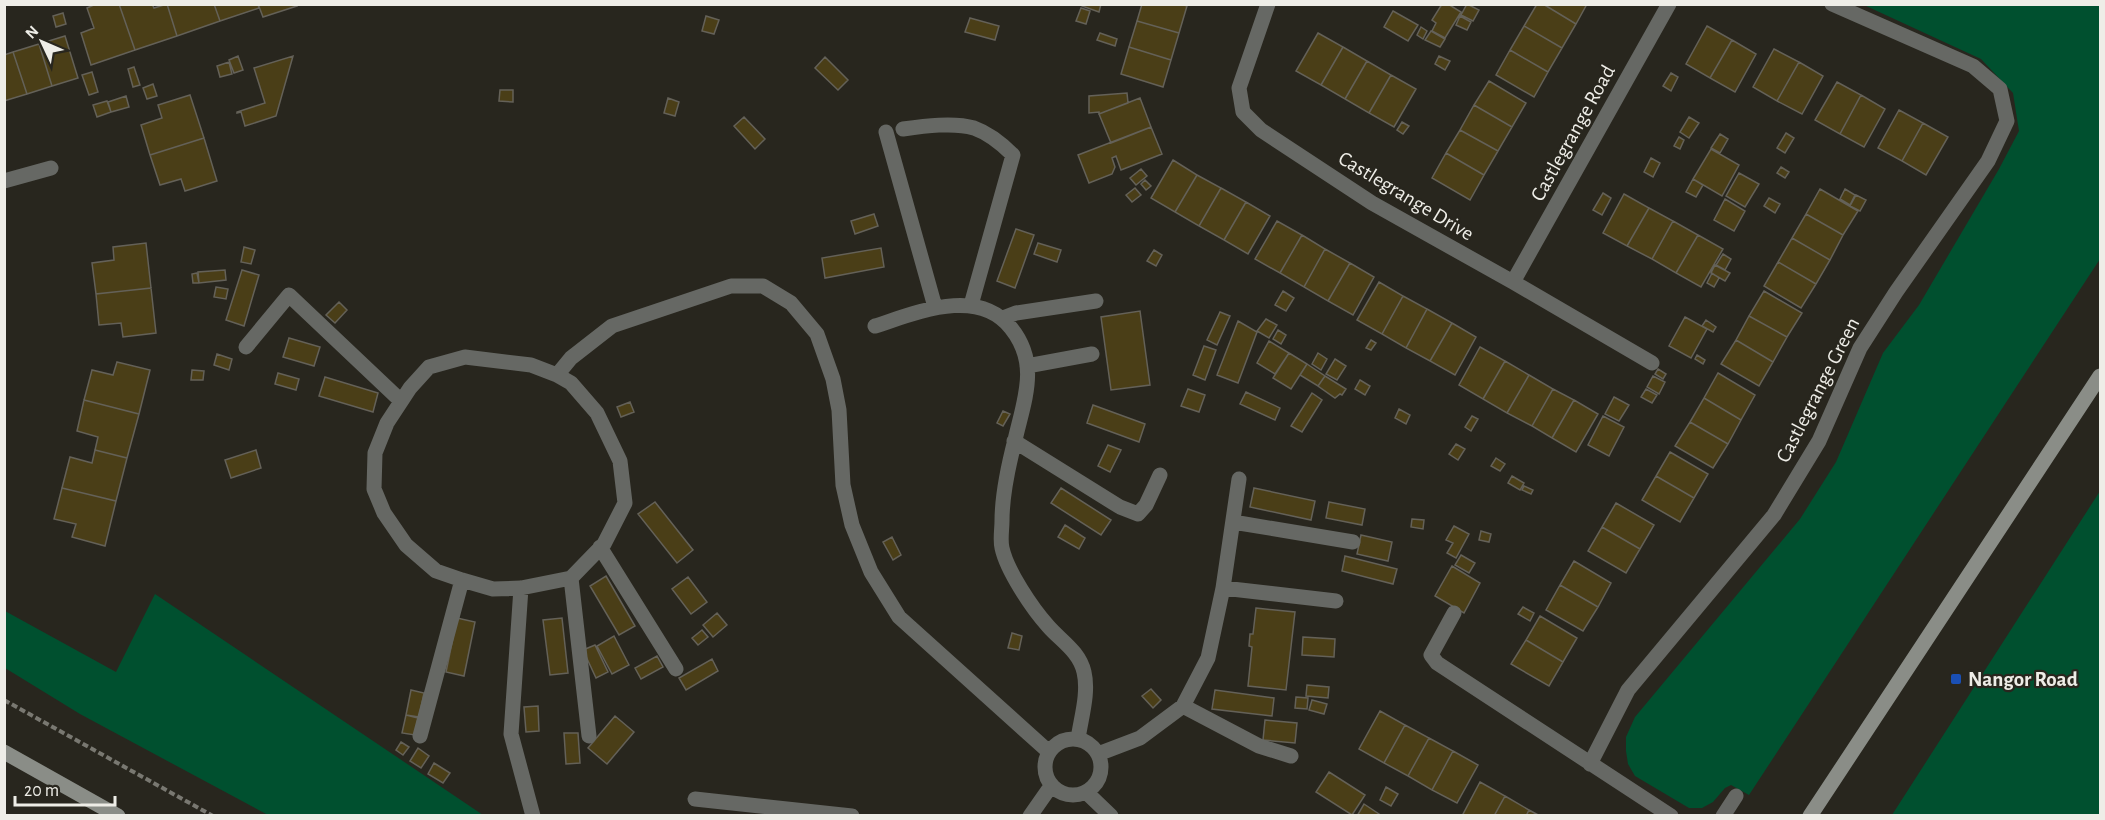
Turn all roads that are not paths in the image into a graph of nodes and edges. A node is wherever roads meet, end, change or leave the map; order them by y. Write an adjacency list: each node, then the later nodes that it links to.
1 (1268, 4): 8 (street, Castlegrange Drive)
2 (1669, 4): 8 (street, Castlegrange Road)
3 (1832, 4): 42 (street, Castlegrange Green)
4 (903, 129): 10 (street)
5 (886, 132): 11 (street)
6 (51, 168): 7 (street)
7 (4, 181)
8 (1513, 282): 16 (street, Castlegrange Drive)
9 (1096, 301): 12 (street)
10 (971, 305): 11 (street); 12 (street)
11 (935, 308): 13 (street)
12 (1003, 318): 17 (street)
13 (875, 326)
14 (246, 347): 20 (street)
15 (1092, 354): 17 (street)
16 (1652, 363)
17 (1027, 366): 21 (street)
18 (557, 375): 20 (street); 26 (street); 39 (street)
19 (2100, 376): 56 (main road)
20 (401, 401): 28 (street)
21 (1014, 441): 22 (street); 37 (street)
22 (1160, 475)
23 (1239, 479): 24 (street)
24 (1233, 522): 25 (street); 30 (street)
25 (1353, 542)
26 (600, 548): 27 (street); 33 (street)
27 (571, 578): 29 (street); 36 (street)
28 (462, 580): 29 (street); 35 (street)
29 (520, 588): 50 (street)
30 (1222, 588): 31 (street); 34 (street)
31 (1336, 601)
32 (1454, 613): 42 (street)
33 (676, 669)
34 (1183, 706): 40 (street); 41 (street)
35 (420, 736)
36 (589, 736)
37 (1078, 739): 39 (street); 40 (street)
38 (4, 752): 49 (main road)
39 (1049, 752): 43 (street)
40 (1098, 754): 44 (street)
41 (1291, 756)
42 (1590, 764): 54 (street)
43 (1051, 786): 44 (street); 52 (street)
44 (1086, 792): 53 (street)
45 (1736, 796): 55 (street)
46 (695, 799): 47 (street)
47 (735, 809): 48 (street)
48 (783, 812): 51 (street)
49 (118, 816)
50 (533, 816)
51 (852, 816)
52 (1030, 816)
53 (1111, 816)
54 (1671, 816)
55 (1723, 816)
56 (1810, 816)

